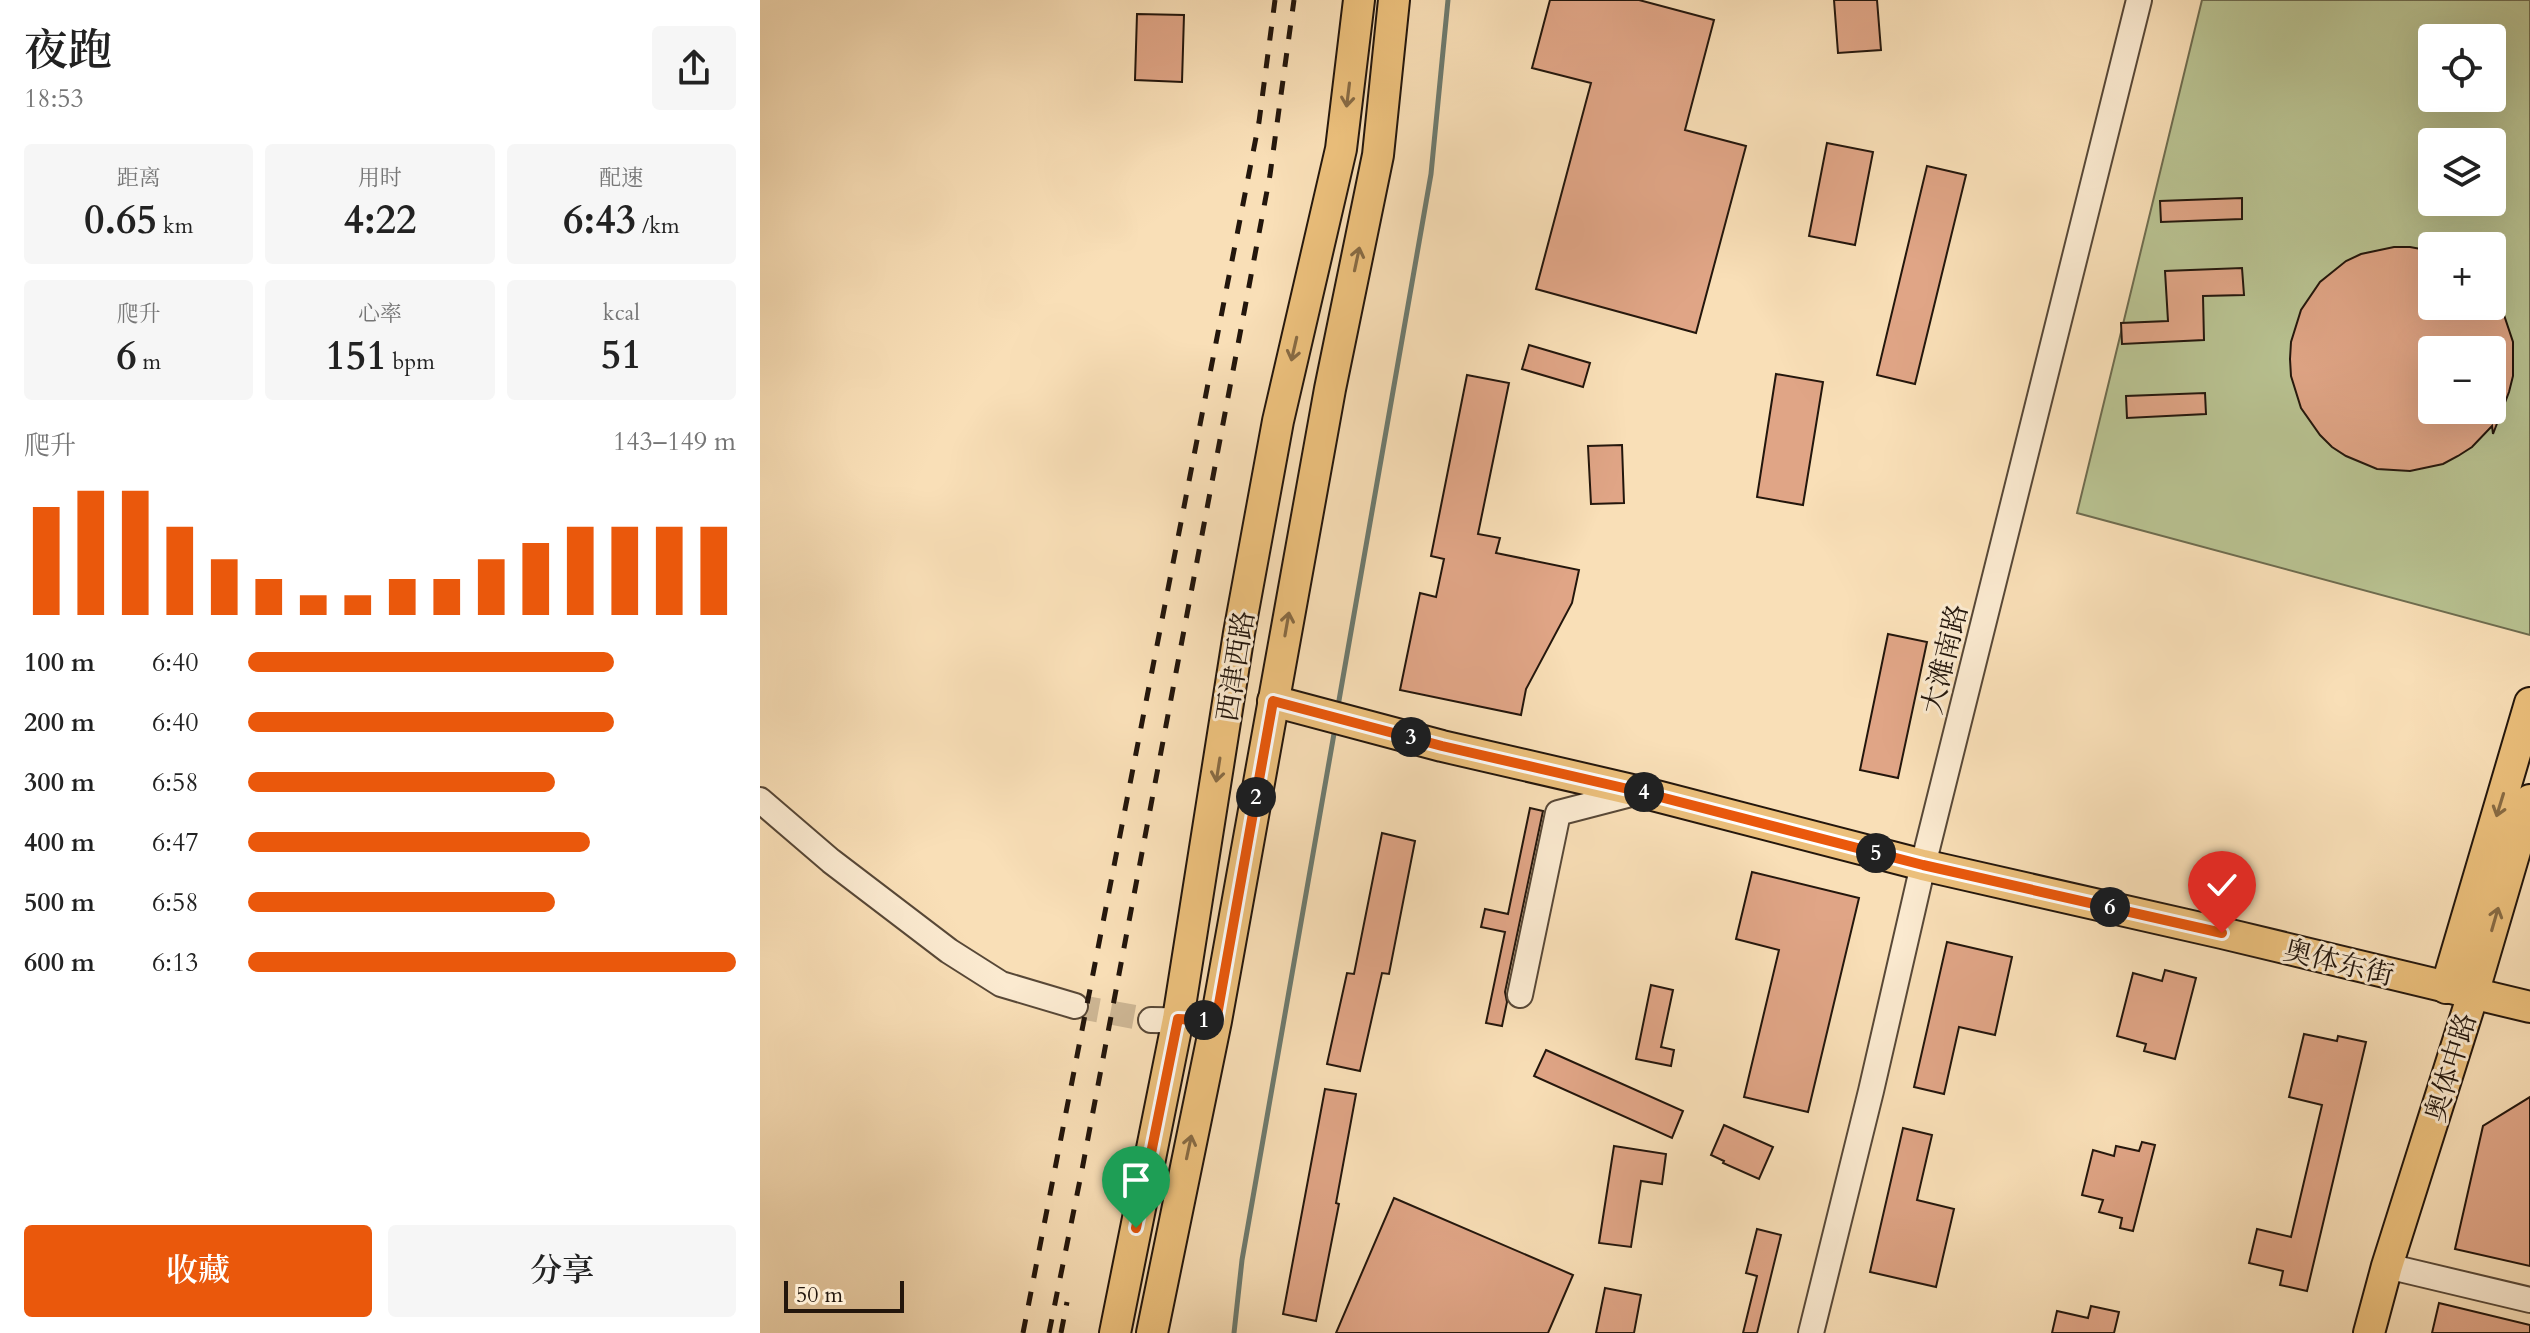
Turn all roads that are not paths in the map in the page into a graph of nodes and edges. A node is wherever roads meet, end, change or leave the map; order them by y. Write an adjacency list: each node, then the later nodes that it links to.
1 (2139, 0): 9 (street, 大滩南路)
2 (1358, 9): 3 (main road); 14 (main road, 西津西路, one-way to 14)
3 (1394, 12): 4 (main road, 西津西路, one-way to 3)
4 (1273, 701): 6 (main road, 奥体东街); 15 (main road, 西津西路)
5 (2530, 703): 10 (main road, 奥体中路, one-way to 10)
6 (1641, 792): 9 (main road, 奥体东街); 11 (street)
7 (760, 800): 12 (street)
8 (2530, 800): 10 (main road, 奥体中路, one-way to 8)
9 (1923, 865): 10 (main road, 奥体东街); 20 (street, 大滩南路)
10 (2459, 991): 13 (main road, 奥体东街); 16 (main road, 奥体中路)
11 (1520, 995)
12 (1075, 1006)
13 (2530, 1007)
14 (1164, 1019): 15 (street); 18 (main road, 西津西路)
15 (1216, 1021): 19 (main road, 西津西路, one-way to 15)
16 (2387, 1266): 17 (street); 21 (main road, 奥体中路)
17 (2530, 1300)
18 (1115, 1333)
19 (1152, 1333)
20 (1811, 1333)
21 (2369, 1333)

